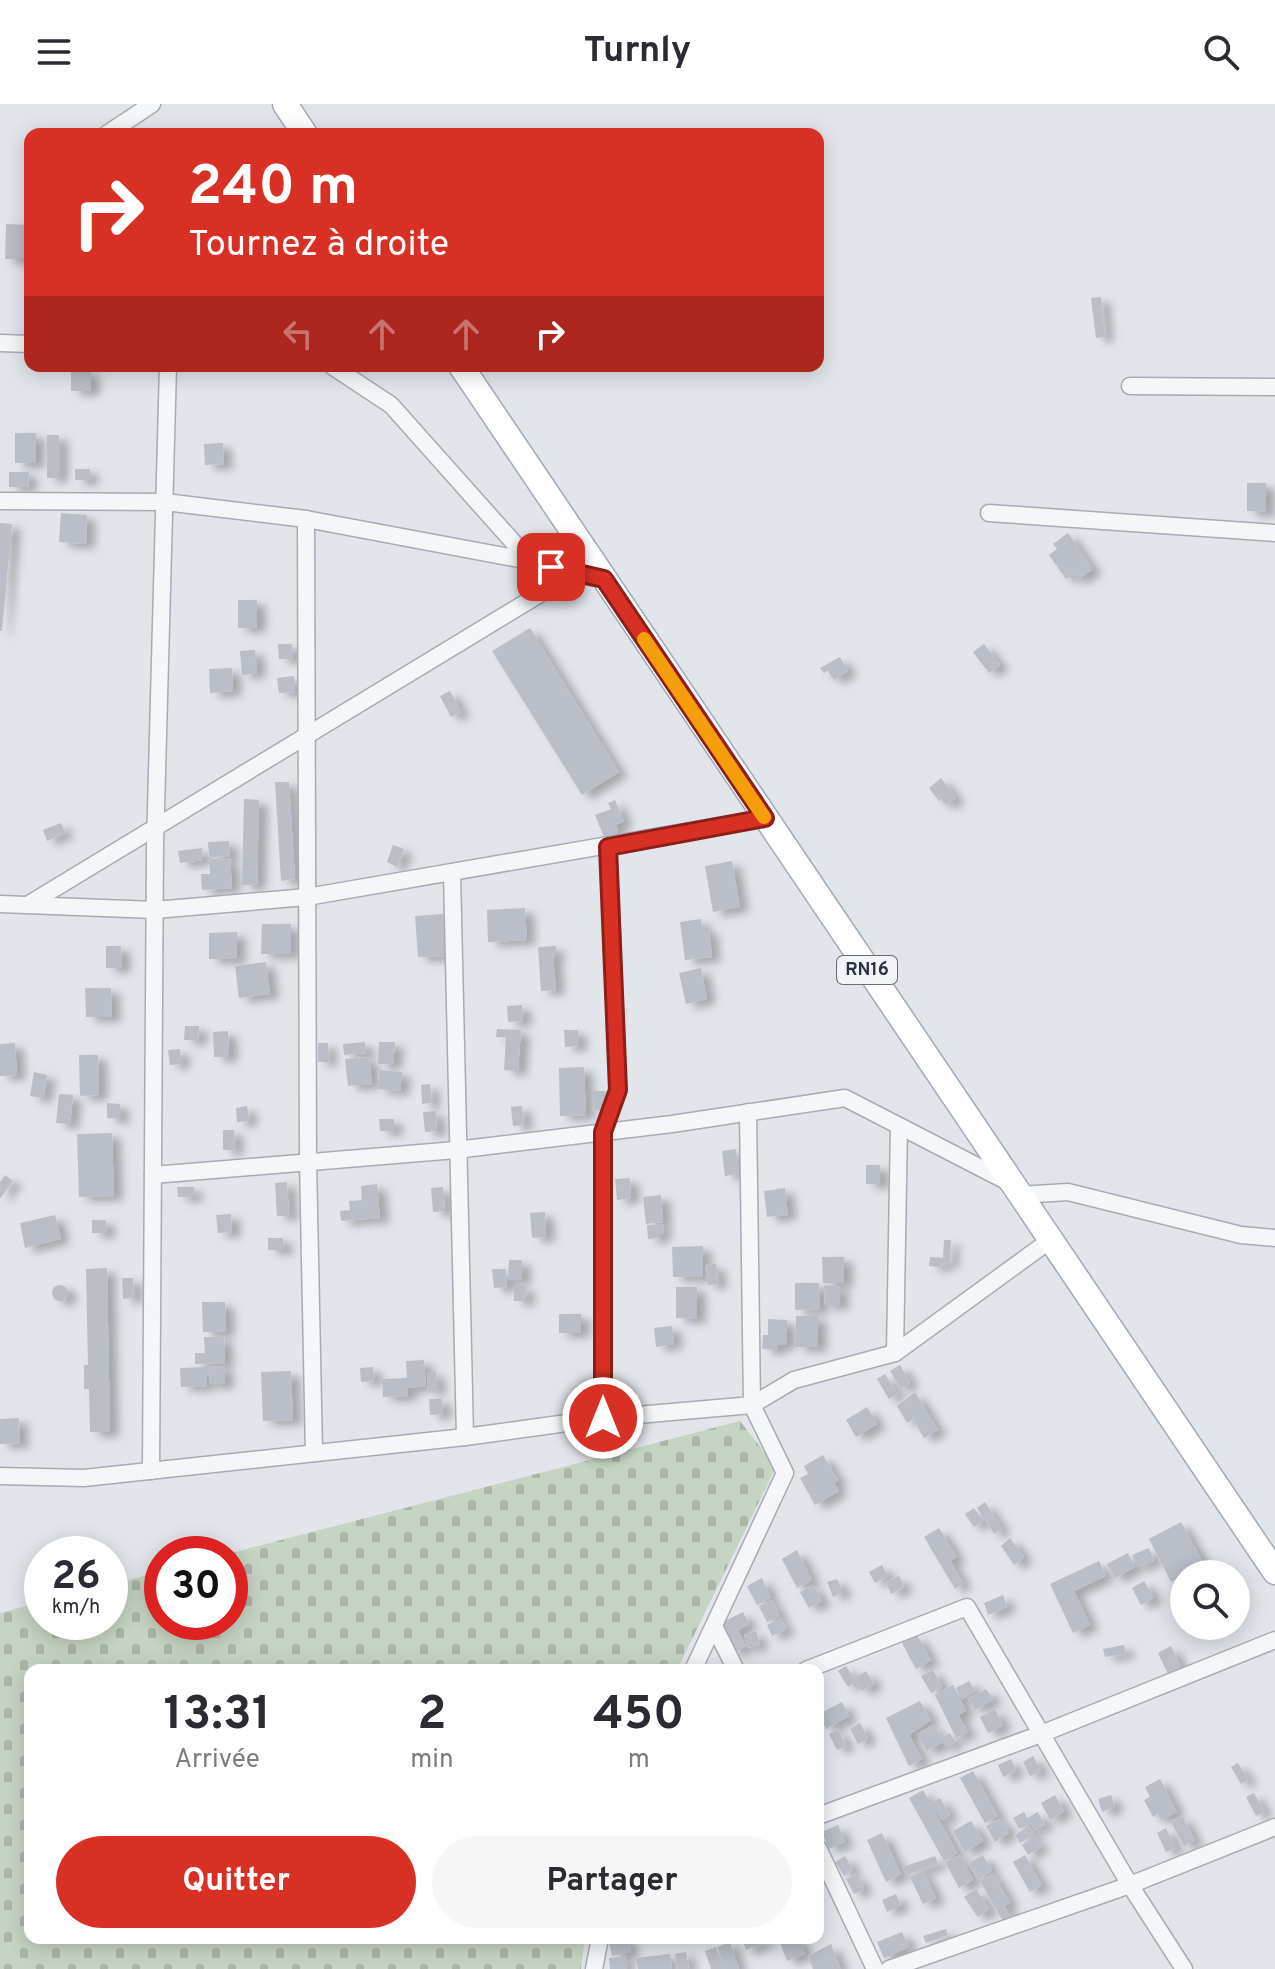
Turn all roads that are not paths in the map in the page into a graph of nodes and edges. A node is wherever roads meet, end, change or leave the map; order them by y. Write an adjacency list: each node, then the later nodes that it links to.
1 (152, 104): 3 (street)
2 (285, 104): 4 (main road)
3 (116, 128)
4 (301, 128)
5 (0, 343): 6 (street)
6 (24, 344)
7 (168, 372): 13 (street)
8 (341, 372): 17 (street)
9 (465, 372): 19 (main road, RN16)
10 (1130, 386): 11 (street)
11 (1275, 387)
12 (0, 501): 13 (street)
13 (165, 502): 15 (street); 22 (street)
14 (989, 513): 16 (street)
15 (306, 519): 17 (street); 20 (street)
16 (1275, 533)
17 (530, 561): 18 (street)
18 (573, 574): 19 (street); 20 (street)
19 (604, 579): 21 (main road, RN16)
20 (307, 736): 22 (street); 25 (street)
21 (765, 818): 23 (street); 35 (main road, RN16)
22 (156, 827): 27 (street); 28 (street)
23 (608, 847): 24 (street); 31 (street)
24 (452, 873): 25 (street); 32 (street)
25 (307, 897): 28 (street); 33 (street)
26 (0, 904): 27 (street)
27 (28, 905): 28 (street)
28 (155, 910): 34 (street)
29 (748, 1112): 30 (street); 31 (street); 39 (street)
30 (899, 1126): 35 (street); 38 (street)
31 (603, 1132): 32 (street); 40 (street)
32 (456, 1150): 33 (street); 41 (street)
33 (308, 1161): 34 (street); 42 (street)
34 (153, 1175): 43 (street)
35 (1015, 1190): 36 (street); 37 (main road, RN16)
36 (1275, 1238)
37 (1049, 1241): 38 (street); 45 (main road, RN16)
38 (895, 1353): 39 (street)
39 (752, 1405): 40 (street); 46 (street)
40 (603, 1418): 41 (street)
41 (465, 1437): 42 (street)
42 (314, 1453): 43 (street)
43 (151, 1471): 44 (street)
44 (0, 1476)
45 (1275, 1572)
46 (714, 1626): 48 (street); 49 (street)
47 (1275, 1640): 51 (street)
48 (696, 1664)
49 (733, 1664)
50 (821, 1664): 51 (street)
51 (1041, 1734): 52 (street); 55 (street)
52 (824, 1814)
53 (1275, 1827): 55 (street)
54 (824, 1861): 58 (street)
55 (1130, 1885): 59 (street); 60 (street)
56 (599, 1944): 57 (street)
57 (594, 1969)
58 (875, 1969)
59 (889, 1969)
60 (1184, 1969)

